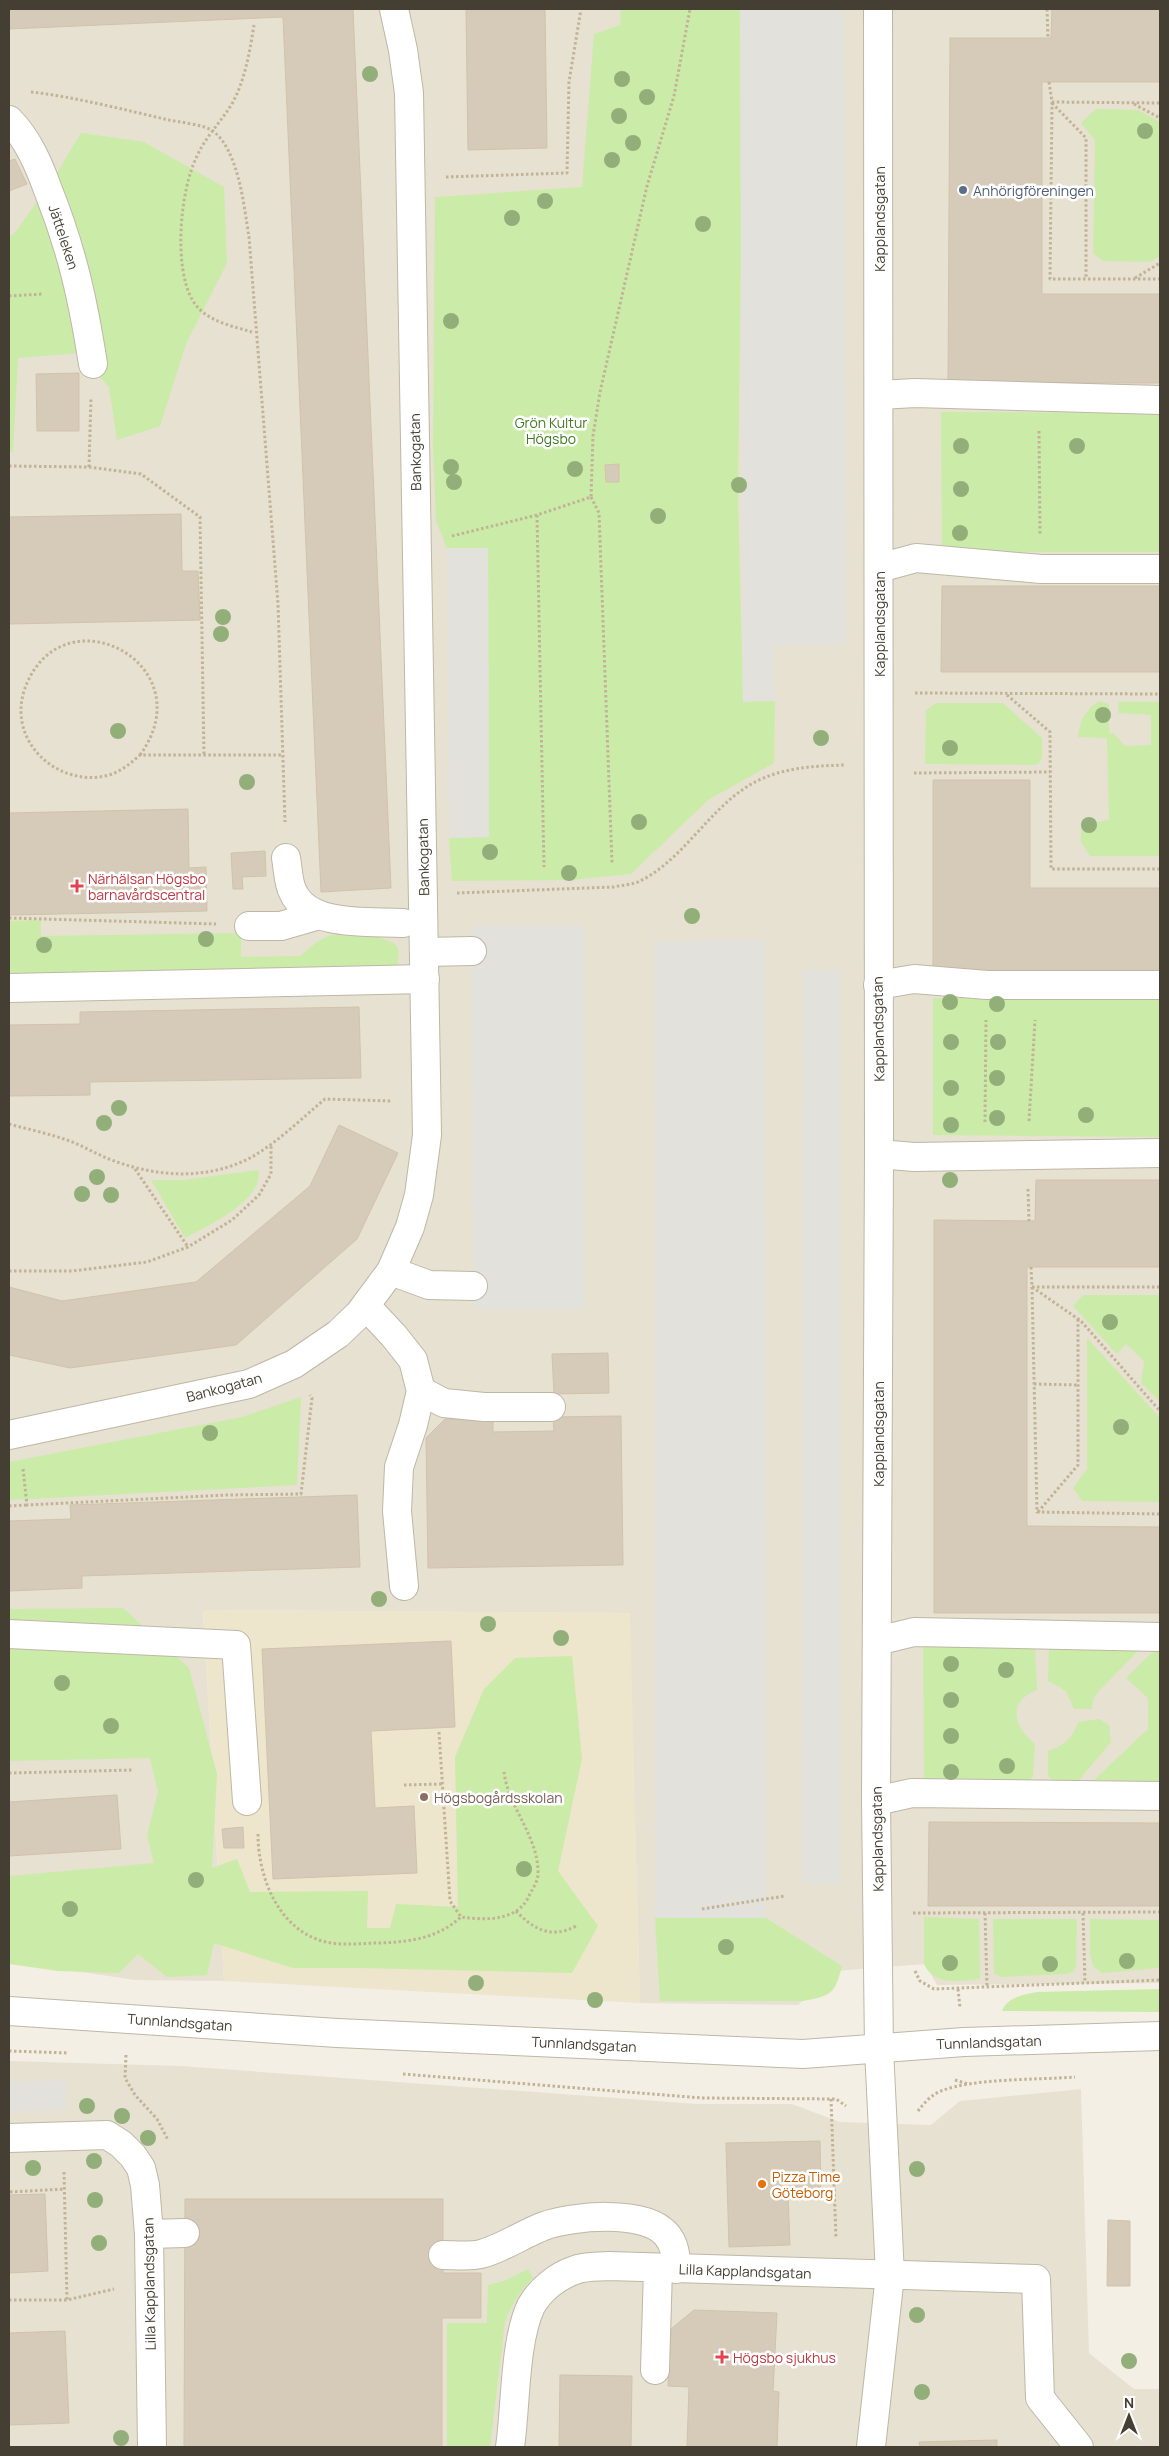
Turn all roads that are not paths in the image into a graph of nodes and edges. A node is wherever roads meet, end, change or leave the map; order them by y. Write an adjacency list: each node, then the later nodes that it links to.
1 (394, 9): 14 (street, Bankogatan)
2 (878, 9): 5 (street, Kapplandsgatan)
3 (9, 120): 4 (street, Jätteleken)
4 (93, 364)
5 (880, 395): 6 (street); 7 (street, Kapplandsgatan)
6 (1160, 400)
7 (879, 568): 8 (street); 15 (street, Kapplandsgatan)
8 (1160, 569)
9 (286, 858): 10 (street)
10 (319, 916): 11 (street); 12 (street)
11 (403, 923)
12 (249, 926)
13 (472, 952): 14 (street)
14 (425, 965): 17 (street); 20 (street, Bankogatan)
15 (878, 985): 16 (street); 19 (street, Kapplandsgatan)
16 (1160, 985)
17 (9, 988)
18 (1160, 1153): 19 (street)
19 (879, 1154): 29 (street, Kapplandsgatan)
20 (391, 1270): 21 (street); 22 (street, Bankogatan)
21 (473, 1286)
22 (366, 1306): 23 (street); 25 (street, Bankogatan)
23 (421, 1391): 24 (street); 26 (street)
24 (550, 1407)
25 (9, 1435)
26 (404, 1586)
27 (9, 1634): 31 (street)
28 (1160, 1637): 29 (street)
29 (877, 1641): 32 (street, Kapplandsgatan)
30 (1160, 1796): 32 (street)
31 (247, 1801)
32 (876, 1801): 35 (street, Kapplandsgatan)
33 (9, 2011): 35 (street, Tunnlandsgatan)
34 (1160, 2036): 35 (street, Tunnlandsgatan)
35 (879, 2048): 41 (street)
36 (9, 2138): 38 (street, Lilla Kapplandsgatan)
37 (185, 2233): 38 (street)
38 (149, 2234): 43 (street, Lilla Kapplandsgatan)
39 (442, 2255): 40 (street)
40 (667, 2269): 41 (street, Lilla Kapplandsgatan); 42 (street); 44 (street, Lilla Kapplandsgatan)
41 (890, 2275): 45 (street); 46 (street, Lilla Kapplandsgatan)
42 (655, 2370)
43 (152, 2447)
44 (510, 2447)
45 (871, 2447)
46 (1080, 2447)

